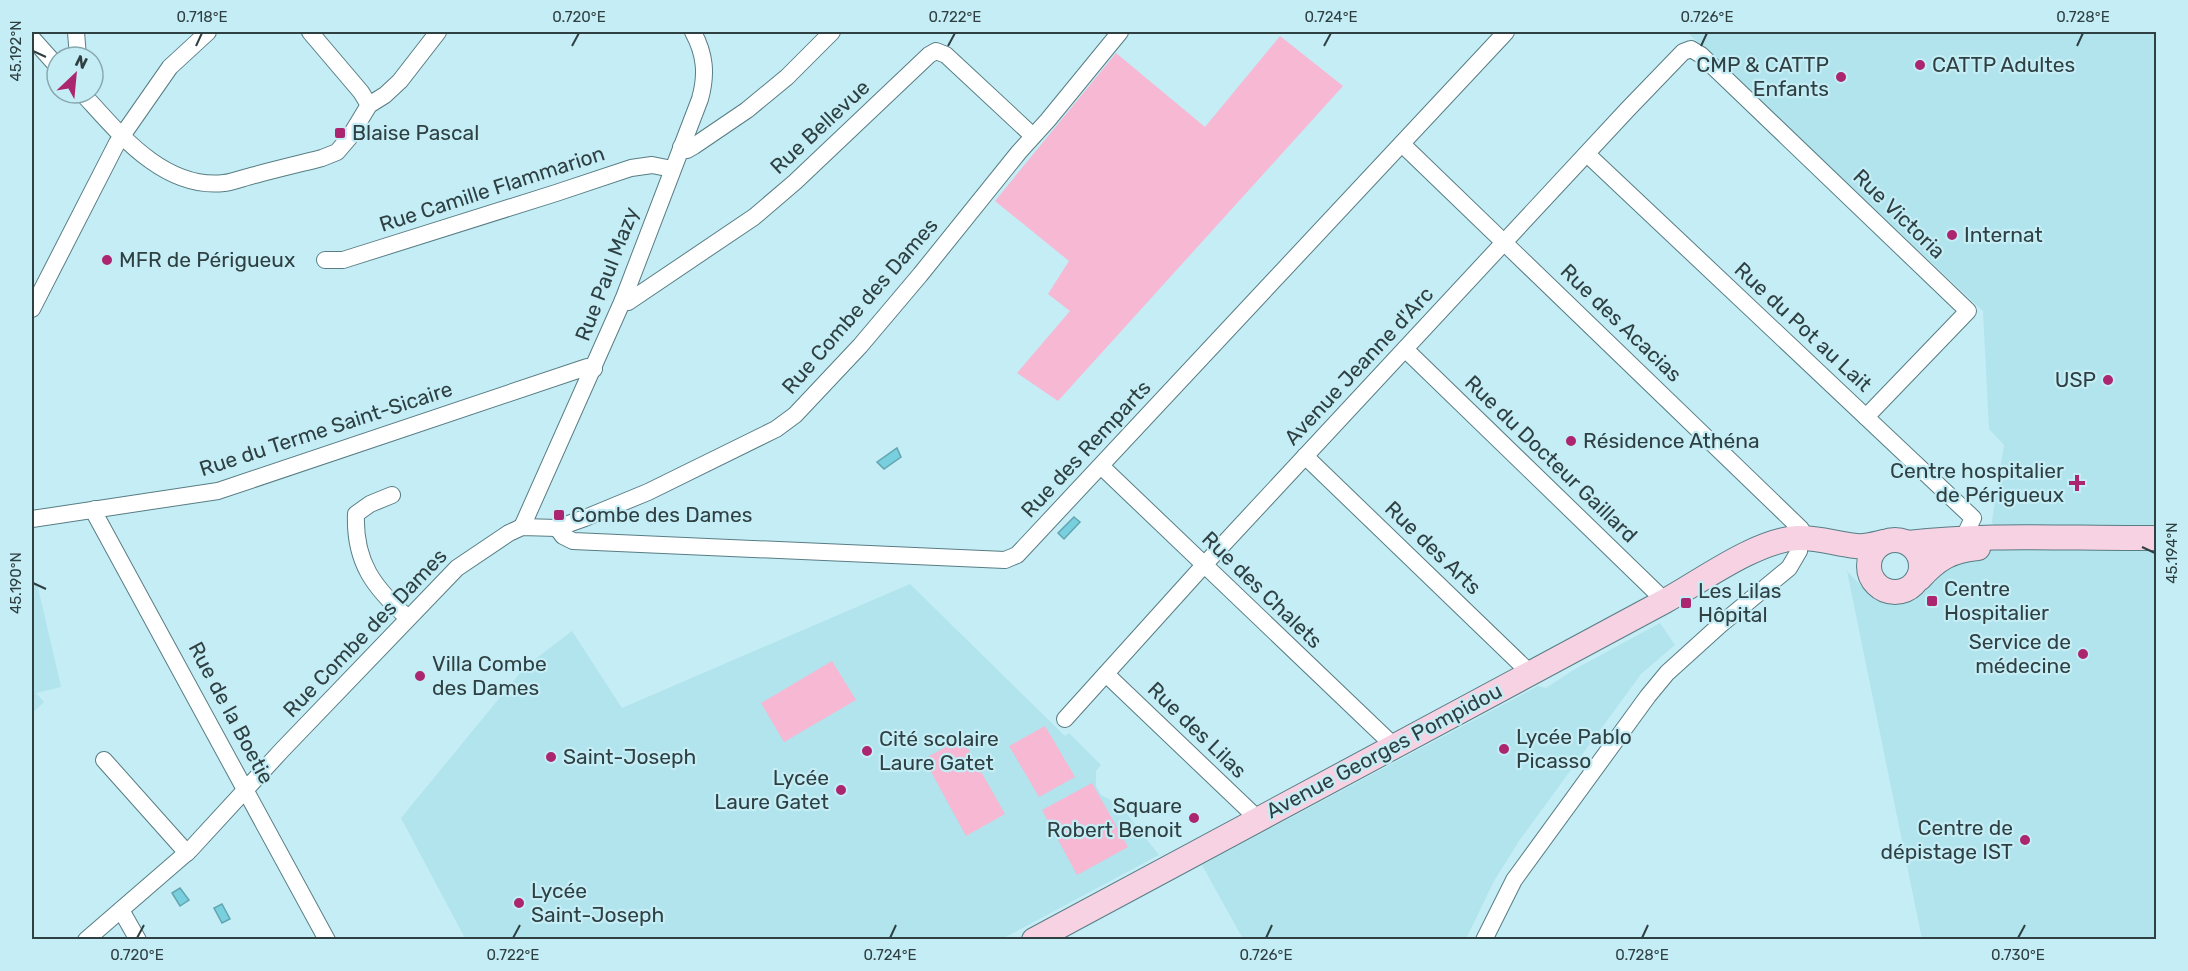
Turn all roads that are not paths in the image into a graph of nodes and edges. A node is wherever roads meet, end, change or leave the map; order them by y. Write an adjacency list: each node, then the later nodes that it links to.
1 (208, 32): 13 (street)
2 (310, 32): 12 (street)
3 (438, 32): 12 (street)
4 (693, 32): 16 (street, Rue Paul Mazy)
5 (832, 32): 16 (street)
6 (1120, 32): 14 (street, Rue Combe des Dames)
7 (1506, 32): 15 (street, Rue des Remparts)
8 (32, 39): 10 (street)
9 (1691, 49): 17 (street, Avenue Jeanne d'Arc); 25 (street, Rue Victoria)
10 (45, 53)
11 (93, 105): 13 (street)
12 (369, 105): 13 (street)
13 (122, 136): 22 (street)
14 (1033, 136): 21 (street, Rue Bellevue); 32 (street, Rue Combe des Dames)
15 (1402, 144): 19 (street, Rue des Acacias); 27 (street, Rue des Remparts)
16 (681, 147): 18 (street, Rue Paul Mazy)
17 (1587, 154): 19 (street, Avenue Jeanne d'Arc); 25 (street, Rue du Pot au Lait)
18 (672, 169): 20 (street, Rue Camille Flammarion); 21 (street, Rue Paul Mazy)
19 (1504, 243): 23 (street, Avenue Jeanne d'Arc); 38 (street, Rue des Acacias)
20 (325, 260)
21 (623, 300): 24 (street, Rue Paul Mazy)
22 (32, 309)
23 (1405, 349): 26 (street, Avenue Jeanne d'Arc); 42 (street, Rue du Docteur Gaillard)
24 (594, 369): 29 (street, Rue du Terme Saint-Sicaire); 31 (street, Rue Paul Mazy)
25 (1866, 417): 33 (street, Rue du Pot au Lait)
26 (1305, 456): 39 (street, Avenue Jeanne d'Arc); 44 (street, Rue des Arts)
27 (1101, 466): 32 (street, Rue des Remparts); 39 (street, Rue des Chalets)
28 (392, 495): 43 (street)
29 (95, 509): 30 (street, Rue du Terme Saint-Sicaire); 49 (street, Rue de la Boetie)
30 (32, 519)
31 (522, 527): 32 (street, Rue Combe des Dames); 43 (street, Rue Combe des Dames)
32 (557, 528)
33 (1964, 537): 35 (main road); 37 (main road)
34 (2157, 538): 35 (main road)
35 (2082, 539): 41 (main road)
36 (1884, 542): 37 (main road); 38 (main road, Avenue Georges Pompidou); 40 (main road)
37 (1908, 543): 41 (main road)
38 (1800, 544): 40 (main road, Avenue Georges Pompidou); 42 (main road, Avenue Georges Pompidou); 57 (street)
39 (1204, 565): 45 (street, Avenue Jeanne d'Arc); 47 (street, Rue des Chalets)
40 (1869, 570): 41 (main road)
41 (1920, 578)
42 (1665, 601): 44 (main road, Avenue Georges Pompidou)
43 (408, 618): 49 (street, Rue Combe des Dames)
44 (1529, 672): 47 (main road, Avenue Georges Pompidou)
45 (1106, 674): 46 (street, Avenue Jeanne d'Arc); 50 (street, Rue des Lilas)
46 (1065, 719)
47 (1394, 746): 50 (main road, Avenue Georges Pompidou)
48 (104, 760): 51 (street)
49 (246, 789): 51 (street, Rue Combe des Dames); 55 (street, Rue de la Boetie)
50 (1258, 819): 56 (main road, Avenue Georges Pompidou)
51 (187, 853): 52 (street, Rue Combe des Dames)
52 (121, 910): 53 (street, Rue Combe des Dames); 54 (street)
53 (86, 939)
54 (138, 939)
55 (327, 939)
56 (1034, 939)
57 (1484, 939)

